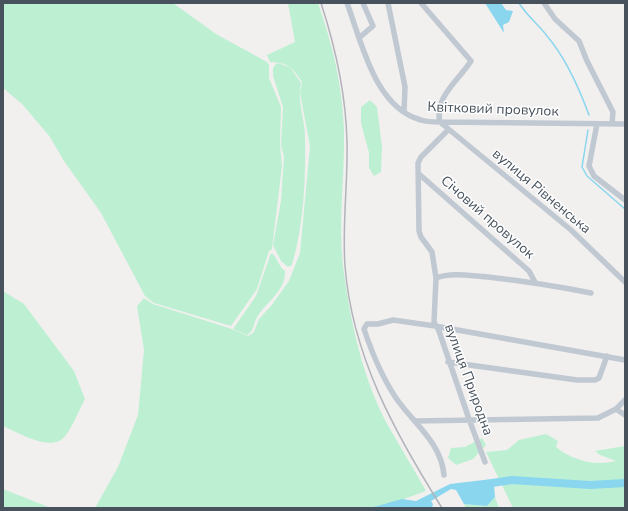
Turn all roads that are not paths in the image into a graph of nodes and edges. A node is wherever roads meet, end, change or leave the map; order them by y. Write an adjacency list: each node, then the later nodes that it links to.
1 (347, 3): 6 (street, Квітковий провулок)
2 (363, 3): 6 (street)
3 (388, 3): 7 (street)
4 (421, 3): 8 (street)
5 (544, 3): 10 (street)
6 (360, 36): 7 (street, Квітковий провулок)
7 (404, 112): 8 (street, Квітковий провулок)
8 (440, 122): 9 (street, Квітковий провулок); 12 (street, вулиця Рівненська)
9 (597, 124): 10 (street, Квітковий провулок); 14 (street)
10 (612, 124): 11 (street, Квітковий провулок)
11 (625, 124)
12 (448, 130): 13 (street, вулиця Природна); 17 (street, вулиця Рівненська)
13 (419, 174): 15 (street, вулиця Природна); 16 (street, Січовий провулок)
14 (625, 200)
15 (436, 278): 16 (street); 19 (street, вулиця Природна)
16 (535, 282): 18 (street)
17 (625, 282)
18 (591, 293)
19 (435, 326): 20 (street); 22 (street, вулиця Природна); 27 (street)
20 (607, 356): 21 (street); 22 (street)
21 (625, 360)
22 (448, 362): 26 (street, вулиця Природна)
23 (625, 400): 24 (street)
24 (616, 409): 25 (street); 26 (street)
25 (625, 415)
26 (469, 419): 27 (street); 28 (street, вулиця Природна)
27 (415, 421): 29 (street)
28 (485, 462)
29 (444, 474)

